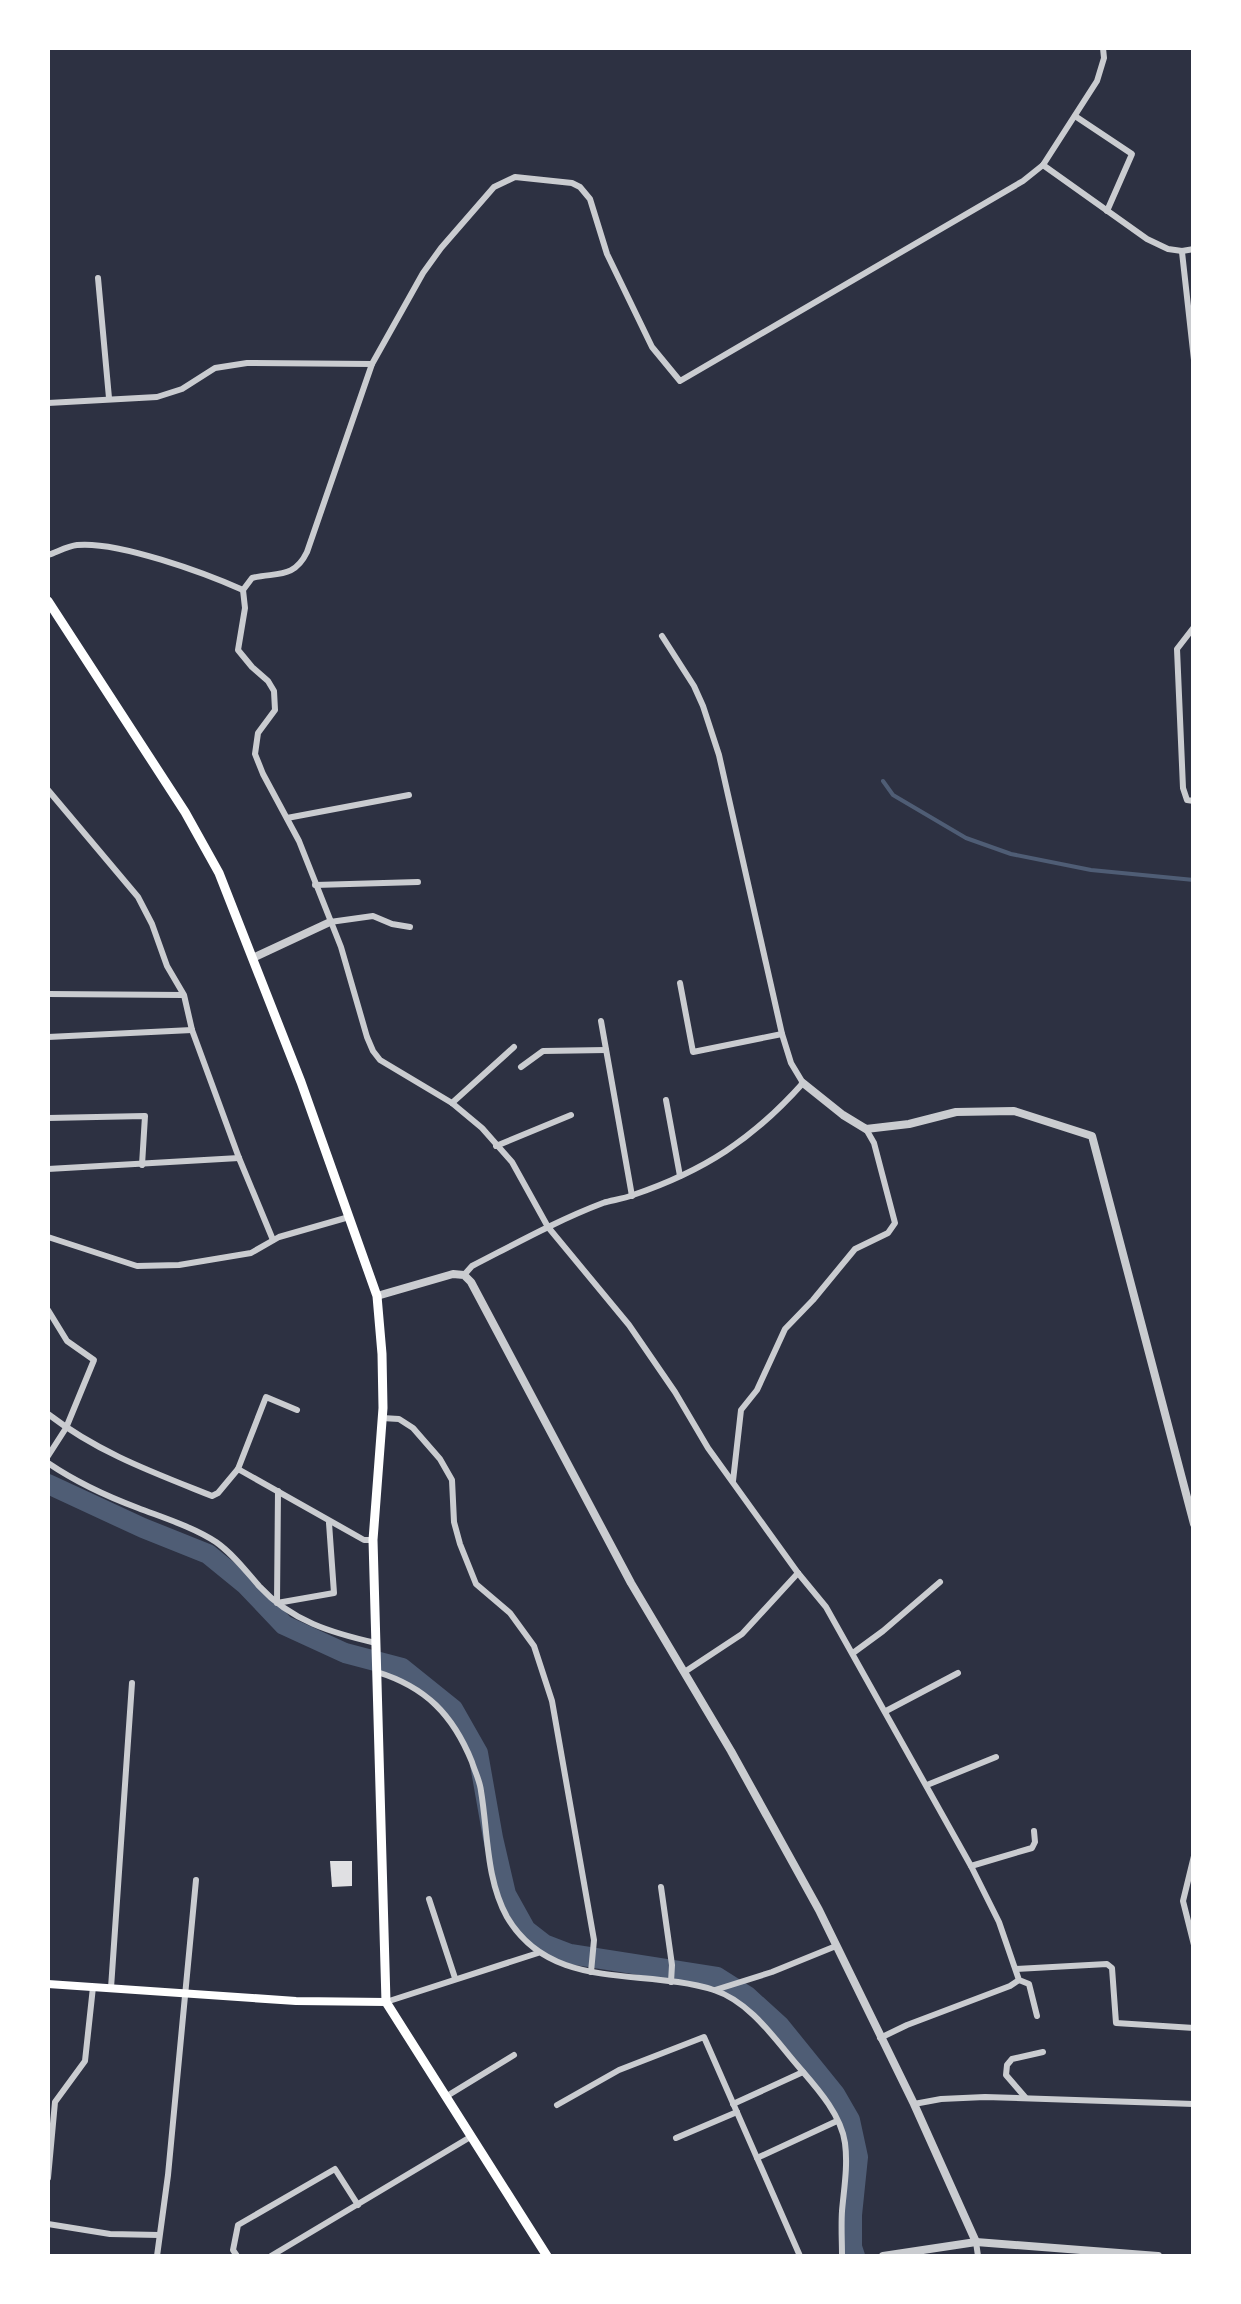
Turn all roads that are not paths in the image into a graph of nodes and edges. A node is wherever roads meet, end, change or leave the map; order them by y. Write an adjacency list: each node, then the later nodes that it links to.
1 (1103, 48): 2 (street)
2 (1075, 116): 3 (street); 4 (street)
3 (1043, 165): 4 (street); 9 (street)
4 (1107, 211): 6 (street)
5 (1194, 250): 6 (street)
6 (1182, 251): 8 (street)
7 (98, 278): 10 (street)
8 (1194, 360)
9 (372, 364): 10 (street); 13 (street)
10 (110, 398): 11 (street)
11 (48, 403)
12 (48, 554): 13 (street)
13 (243, 590): 21 (street)
14 (48, 600): 15 (main road)
15 (52, 618): 26 (main road)
16 (1194, 627): 20 (street)
17 (662, 636): 32 (street)
18 (48, 790): 29 (street)
19 (410, 795): 21 (street)
20 (1194, 801)
21 (287, 818): 23 (street)
22 (418, 882): 23 (street)
23 (316, 885): 24 (street)
24 (330, 922): 25 (street); 26 (street); 39 (street)
25 (410, 927)
26 (252, 958): 49 (main road)
27 (680, 982): 32 (street)
28 (48, 994): 29 (street)
29 (184, 995): 31 (street)
30 (600, 1021): 35 (street)
31 (192, 1030): 33 (street); 44 (street)
32 (782, 1034): 37 (street)
33 (48, 1037)
34 (514, 1047): 39 (street)
35 (606, 1050): 36 (street); 48 (street)
36 (521, 1068)
37 (802, 1083): 42 (street); 47 (street)
38 (666, 1100): 47 (street)
39 (452, 1103): 43 (street)
40 (571, 1115): 43 (street)
41 (48, 1118): 45 (street)
42 (866, 1129): 62 (street); 65 (street)
43 (496, 1146): 50 (street)
44 (239, 1158): 45 (street); 52 (street)
45 (142, 1165): 46 (street)
46 (48, 1169)
47 (680, 1176): 48 (street)
48 (632, 1196): 50 (street)
49 (350, 1217): 52 (street); 54 (main road)
50 (548, 1226): 53 (street); 62 (street)
51 (48, 1237): 52 (street)
52 (274, 1240)
53 (464, 1275): 54 (street); 73 (street)
54 (377, 1296): 58 (main road)
55 (48, 1310): 59 (street)
56 (297, 1410): 61 (street)
57 (48, 1414): 59 (street)
58 (382, 1418): 66 (main road); 89 (street)
59 (66, 1428): 60 (street); 61 (street)
60 (48, 1460): 69 (street)
61 (238, 1468): 63 (street)
62 (734, 1482): 67 (street)
63 (278, 1491): 64 (street); 69 (street)
64 (330, 1522): 66 (street); 69 (street)
65 (1194, 1524)
66 (373, 1540): 70 (main road)
67 (798, 1573): 71 (street); 73 (street)
68 (940, 1582): 71 (street)
69 (277, 1604): 70 (street)
70 (376, 1646): 72 (main road)
71 (853, 1653): 76 (street)
72 (377, 1669): 87 (street); 98 (main road)
73 (686, 1671): 86 (street)
74 (958, 1673): 76 (street)
75 (132, 1683): 95 (street)
76 (886, 1712): 78 (street)
77 (996, 1756): 78 (street)
78 (927, 1786): 81 (street)
79 (1034, 1831): 81 (street)
80 (1194, 1856): 85 (street)
81 (971, 1866): 88 (street)
82 (196, 1880): 97 (street)
83 (660, 1887): 92 (street)
84 (430, 1899): 90 (street)
85 (1194, 1944)
86 (836, 1946): 96 (street); 101 (street)
87 (539, 1952): 89 (street); 90 (street)
88 (1016, 1969): 91 (street); 100 (street)
89 (591, 1970): 92 (street)
90 (456, 1978): 98 (street)
91 (1020, 1980): 99 (street); 101 (street)
92 (671, 1982): 96 (street)
93 (48, 1984): 94 (main road)
94 (93, 1987): 95 (main road); 115 (street)
95 (110, 1988): 97 (main road)
96 (714, 1990): 104 (street)
97 (186, 1994): 98 (main road); 118 (street)
98 (386, 2002): 105 (main road)
99 (1037, 2016)
100 (1194, 2028)
101 (880, 2038): 107 (street)
102 (1043, 2052): 106 (street)
103 (514, 2055): 105 (street)
104 (803, 2072): 110 (street); 111 (street)
105 (446, 2096): 112 (main road)
106 (1026, 2098): 107 (street); 108 (street)
107 (914, 2104): 119 (street)
108 (1194, 2104)
109 (557, 2105): 110 (street)
110 (735, 2108): 113 (street); 114 (street)
111 (837, 2120): 114 (street); 126 (street)
112 (472, 2136): 116 (street); 124 (main road)
113 (676, 2138)
114 (757, 2158): 125 (street)
115 (48, 2174)
116 (358, 2205): 122 (street); 123 (street)
117 (48, 2224): 118 (street)
118 (159, 2234): 121 (street)
119 (976, 2242): 120 (street); 128 (street); 129 (street)
120 (935, 2253): 127 (street)
121 (157, 2256)
122 (237, 2256)
123 (272, 2256)
124 (547, 2256)
125 (800, 2256)
126 (842, 2256)
127 (883, 2256)
128 (978, 2256)
129 (1158, 2256)

